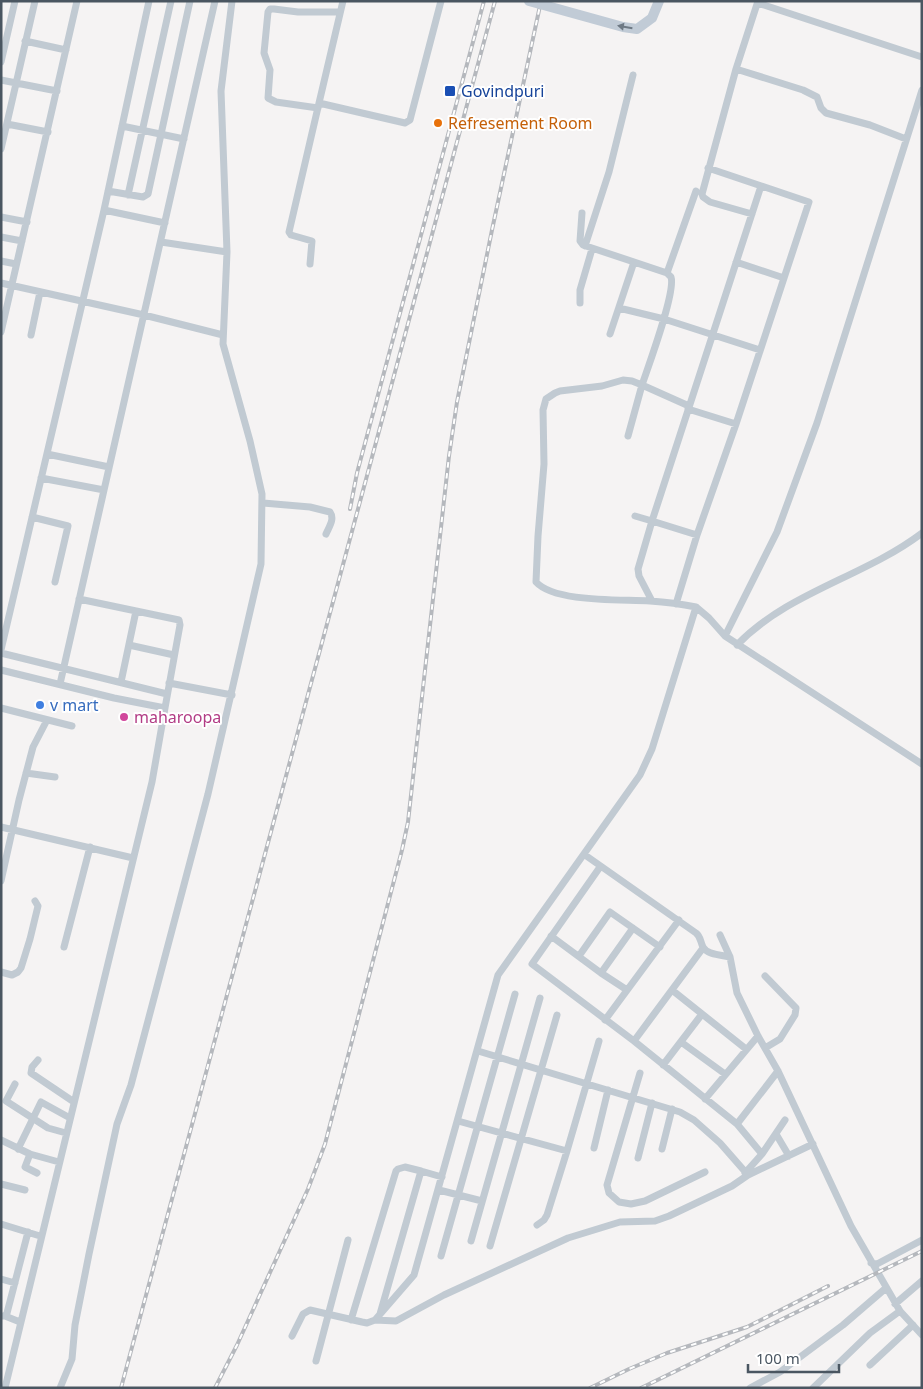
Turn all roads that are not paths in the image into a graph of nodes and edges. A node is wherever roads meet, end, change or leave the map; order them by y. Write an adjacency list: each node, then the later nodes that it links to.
1 (15, 1): 18 (street)
2 (35, 1): 15 (street)
3 (77, 1): 16 (street)
4 (149, 1): 27 (street)
5 (171, 1): 28 (street)
6 (190, 1): 30 (street)
7 (215, 1): 31 (street)
8 (232, 1): 49 (street)
9 (343, 1): 14 (street)
10 (441, 1): 25 (street)
11 (529, 1): 12 (main road, one-way to 11, bridge)
12 (660, 1)
13 (758, 2): 17 (street); 19 (street)
14 (340, 12): 25 (street); 25 (street)
15 (25, 41): 16 (street); 22 (street)
16 (66, 50): 24 (street)
17 (922, 57)
18 (1, 62)
19 (736, 69): 32 (street); 34 (street)
20 (633, 76): 48 (street)
21 (1, 80): 22 (street)
22 (16, 83): 24 (street); 26 (street)
23 (922, 90): 32 (street)
24 (57, 91): 29 (street)
25 (318, 105): 54 (street)
26 (7, 124): 29 (street); 33 (street)
27 (122, 126): 28 (street); 36 (street)
28 (142, 130): 30 (street); 38 (street)
29 (48, 132): 43 (street)
30 (162, 134): 31 (street); 38 (street)
31 (184, 139): 44 (street)
32 (906, 139): 93 (street)
33 (1, 150)
34 (708, 168): 35 (street); 41 (street)
35 (761, 186): 41 (street); 56 (street)
36 (108, 191): 38 (street); 39 (street)
37 (696, 191): 55 (street)
38 (128, 195)
39 (104, 210): 44 (street); 60 (street)
40 (582, 213): 48 (street)
41 (752, 214): 52 (street)
42 (1, 216): 43 (street)
43 (27, 222): 46 (street)
44 (165, 224): 47 (street)
45 (1, 237): 46 (street)
46 (22, 241): 53 (street)
47 (161, 242): 49 (street); 64 (street)
48 (588, 247): 51 (street); 61 (street)
49 (227, 252): 69 (street)
50 (1, 261): 53 (street)
51 (634, 262): 55 (street); 62 (street)
52 (736, 262): 56 (street); 68 (street)
53 (16, 264): 58 (street)
54 (310, 264)
55 (668, 273): 65 (street)
56 (784, 278): 71 (street)
57 (1, 283): 58 (street)
58 (12, 286): 59 (street); 63 (street)
59 (40, 292): 60 (street); 70 (street)
60 (82, 301): 64 (street); 76 (street)
61 (580, 303)
62 (619, 308): 65 (street); 67 (street)
63 (4, 309): 66 (street)
64 (144, 315): 69 (street); 77 (street)
65 (664, 319): 68 (street); 72 (street)
66 (1, 332)
67 (610, 334)
68 (713, 334): 71 (street); 73 (street)
69 (223, 335): 80 (street)
70 (31, 336)
71 (760, 350): 74 (street)
72 (642, 385): 73 (street); 75 (street); 89 (street)
73 (689, 407): 74 (street); 83 (street)
74 (736, 424): 86 (street)
75 (628, 436)
76 (47, 454): 77 (street); 78 (street)
77 (110, 467): 79 (street)
78 (41, 478): 79 (street); 82 (street)
79 (104, 490): 88 (street)
80 (263, 503): 85 (street); 105 (street)
81 (635, 516): 83 (street)
82 (32, 517): 87 (street); 96 (street)
83 (652, 521): 86 (street); 89 (street)
84 (922, 533): 95 (street)
85 (326, 534)
86 (696, 535): 90 (street)
87 (55, 582)
88 (79, 599): 92 (street); 99 (street)
89 (652, 601): 90 (street)
90 (676, 604): 91 (street)
91 (696, 607): 93 (street); 116 (street)
92 (136, 610): 94 (street); 98 (street)
93 (725, 636): 95 (street)
94 (129, 645): 98 (street); 101 (street)
95 (738, 645): 110 (street)
96 (1, 650)
97 (1, 654): 99 (street)
98 (174, 655): 102 (street)
99 (64, 669): 101 (street); 103 (street)
100 (1, 670): 103 (street)
101 (121, 682): 104 (street)
102 (169, 683): 104 (street); 105 (street)
103 (60, 684): 107 (street)
104 (167, 694): 107 (street)
105 (232, 695): 221 (street)
106 (1, 708): 108 (street)
107 (165, 708): 117 (street)
108 (46, 720): 109 (street); 111 (street)
109 (72, 726)
110 (922, 764)
111 (26, 773): 112 (street); 114 (street)
112 (55, 777)
113 (1, 827): 114 (street)
114 (13, 830): 115 (street); 119 (street)
115 (90, 847): 117 (street); 125 (street)
116 (585, 855): 118 (street); 146 (street)
117 (134, 858): 160 (street)
118 (600, 867): 121 (street); 124 (street)
119 (1, 881)
120 (35, 900): 130 (street)
121 (679, 920): 126 (street); 127 (street)
122 (633, 928): 126 (street); 128 (street); 131 (street)
123 (720, 935): 129 (street)
124 (551, 936): 128 (street); 139 (street)
125 (64, 947)
126 (660, 947): 133 (street)
127 (703, 948): 129 (street); 134 (street)
128 (579, 956): 131 (street)
129 (730, 957): 140 (street)
130 (1, 972)
131 (601, 973): 133 (street)
132 (765, 976): 144 (street)
133 (627, 990): 139 (street)
134 (672, 990): 137 (street); 142 (street)
135 (515, 994): 147 (street)
136 (540, 998): 149 (street)
137 (702, 1014): 143 (street); 145 (street)
138 (557, 1015): 151 (street)
139 (606, 1020): 142 (street)
140 (758, 1036): 144 (street); 145 (street)
141 (599, 1041): 155 (street)
142 (634, 1041): 150 (street)
143 (681, 1042): 150 (street); 154 (street)
144 (765, 1048): 152 (street)
145 (746, 1049): 154 (street)
146 (478, 1051): 147 (street); 166 (street)
147 (499, 1057): 149 (street); 168 (street)
148 (38, 1060): 160 (street)
149 (522, 1063): 151 (street); 169 (street)
150 (664, 1065): 159 (street)
151 (542, 1069): 155 (street); 172 (street)
152 (778, 1071): 167 (street); 174 (street)
153 (640, 1073): 158 (street)
154 (725, 1074): 159 (street)
155 (587, 1083): 157 (street); 178 (street)
156 (15, 1084): 163 (street)
157 (608, 1090): 158 (street); 175 (street)
158 (633, 1097): 161 (street); 185 (street)
159 (705, 1098): 167 (street)
160 (74, 1102): 164 (street)
161 (652, 1103): 162 (street); 182 (street)
162 (672, 1109): 177 (street); 187 (street)
163 (33, 1118): 164 (street); 170 (street); 176 (street)
164 (70, 1118): 170 (street)
165 (785, 1120): 171 (street)
166 (458, 1121): 168 (street); 188 (street)
167 (736, 1124): 180 (street)
168 (478, 1126): 169 (street); 192 (street)
169 (502, 1132): 172 (street); 193 (street)
170 (66, 1134): 183 (street)
171 (776, 1134): 180 (street); 181 (street)
172 (521, 1138): 178 (street); 201 (street)
173 (1, 1140): 176 (street)
174 (813, 1144): 181 (street); 203 (street)
175 (594, 1148)
176 (18, 1149): 179 (street)
177 (662, 1149)
178 (568, 1151): 195 (street)
179 (30, 1154): 183 (street); 186 (street)
180 (762, 1154): 187 (street)
181 (789, 1156): 187 (street)
182 (638, 1158)
183 (59, 1162): 197 (street)
184 (421, 1171): 188 (street); 212 (street); 213 (street)
185 (705, 1172)
186 (37, 1173)
187 (746, 1174): 212 (street)
188 (442, 1177): 191 (street)
189 (1, 1184): 190 (street)
190 (25, 1190)
191 (439, 1190): 192 (street); 212 (street)
192 (459, 1195): 193 (street); 202 (street)
193 (482, 1201): 200 (street)
194 (1, 1224): 196 (street)
195 (537, 1225)
196 (28, 1232): 197 (street); 206 (street)
197 (40, 1236): 214 (street)
198 (348, 1240): 210 (street)
199 (922, 1240): 203 (street)
200 (470, 1241)
201 (490, 1246)
202 (441, 1256)
203 (871, 1263): 207 (street)
204 (1, 1279): 206 (street)
205 (922, 1281): 208 (street)
206 (15, 1283): 211 (street)
207 (886, 1288): 208 (street); 222 (street)
208 (895, 1304): 209 (street)
209 (900, 1311): 215 (street); 223 (street)
210 (328, 1314): 213 (street); 217 (street); 218 (street)
211 (3, 1316): 214 (street)
212 (378, 1319): 213 (street)
213 (351, 1320)
214 (20, 1322): 220 (street)
215 (913, 1326): 216 (street); 219 (street)
216 (922, 1335)
217 (292, 1336)
218 (316, 1361)
219 (870, 1366)
220 (5, 1388)
221 (60, 1388)
222 (750, 1388)
223 (814, 1388)

